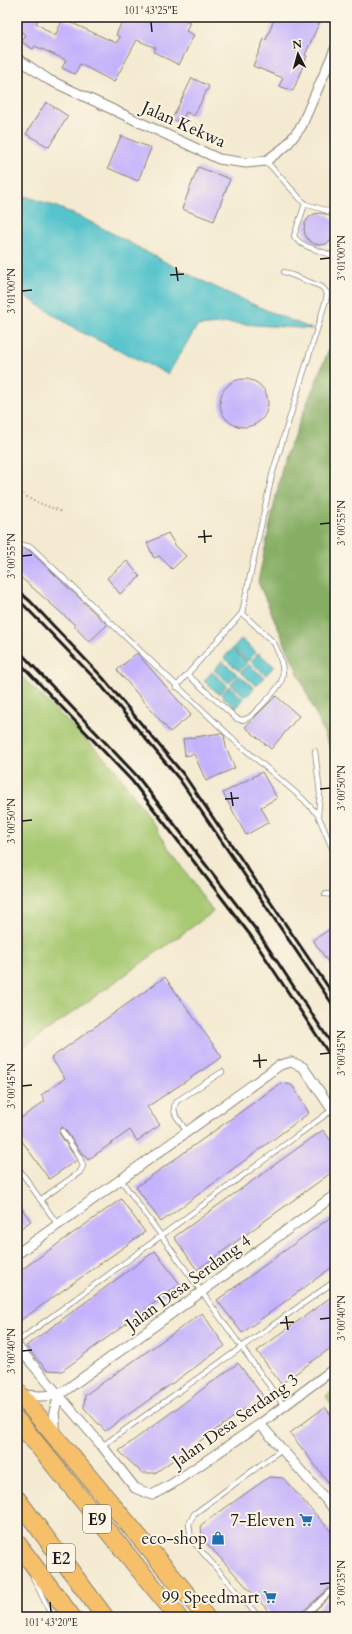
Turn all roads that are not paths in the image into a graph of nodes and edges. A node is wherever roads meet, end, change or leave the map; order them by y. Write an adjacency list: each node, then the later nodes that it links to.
1 (335, 49): 3 (street)
2 (17, 58): 3 (street, Jalan Kekwa)
3 (266, 161): 4 (lane)
4 (305, 204): 5 (lane); 6 (lane)
5 (335, 213)
6 (335, 254)
7 (284, 272): 9 (lane)
8 (17, 544): 11 (lane)
9 (242, 613): 10 (lane); 10 (lane)
10 (188, 675): 11 (lane)
11 (176, 687): 13 (lane)
12 (315, 751): 13 (lane)
13 (318, 815): 14 (lane)
14 (335, 855)
15 (325, 894): 16 (lane)
16 (335, 895)
17 (222, 1072): 20 (lane)
18 (334, 1112): 20 (street); 26 (lane)
19 (62, 1131): 24 (lane)
20 (187, 1132): 22 (street)
21 (17, 1166): 24 (lane)
22 (120, 1180): 25 (street); 26 (lane)
23 (335, 1195): 29 (street, Jalan Desa Serdang 4)
24 (40, 1200): 25 (lane)
25 (58, 1225): 27 (street)
26 (161, 1236): 29 (lane); 30 (lane)
27 (17, 1254)
28 (335, 1281): 32 (lane)
29 (202, 1292): 32 (lane); 35 (street, Jalan Desa Serdang 4)
30 (17, 1342)
31 (17, 1346): 35 (street)
32 (242, 1347): 36 (lane); 40 (lane)
33 (335, 1368): 36 (street, Jalan Desa Serdang 3)
34 (19, 1393): 35 (street); 39 (highway, E9)
35 (60, 1395): 39 (street); 40 (street)
36 (284, 1406): 38 (street, Jalan Desa Serdang 3)
37 (17, 1420): 49 (highway, E9)
38 (260, 1424): 40 (street, Jalan Desa Serdang 3); 41 (street)
39 (57, 1440): 50 (highway, E9)
40 (102, 1446)
41 (282, 1449): 43 (street); 51 (lane)
42 (17, 1499): 48 (highway, E2)
43 (335, 1510)
44 (17, 1543): 46 (lane); 47 (highway, E2)
45 (335, 1587): 52 (lane)
46 (52, 1617)
47 (72, 1617)
48 (105, 1617)
49 (178, 1617)
50 (206, 1617)
51 (259, 1617)
52 (303, 1617)

